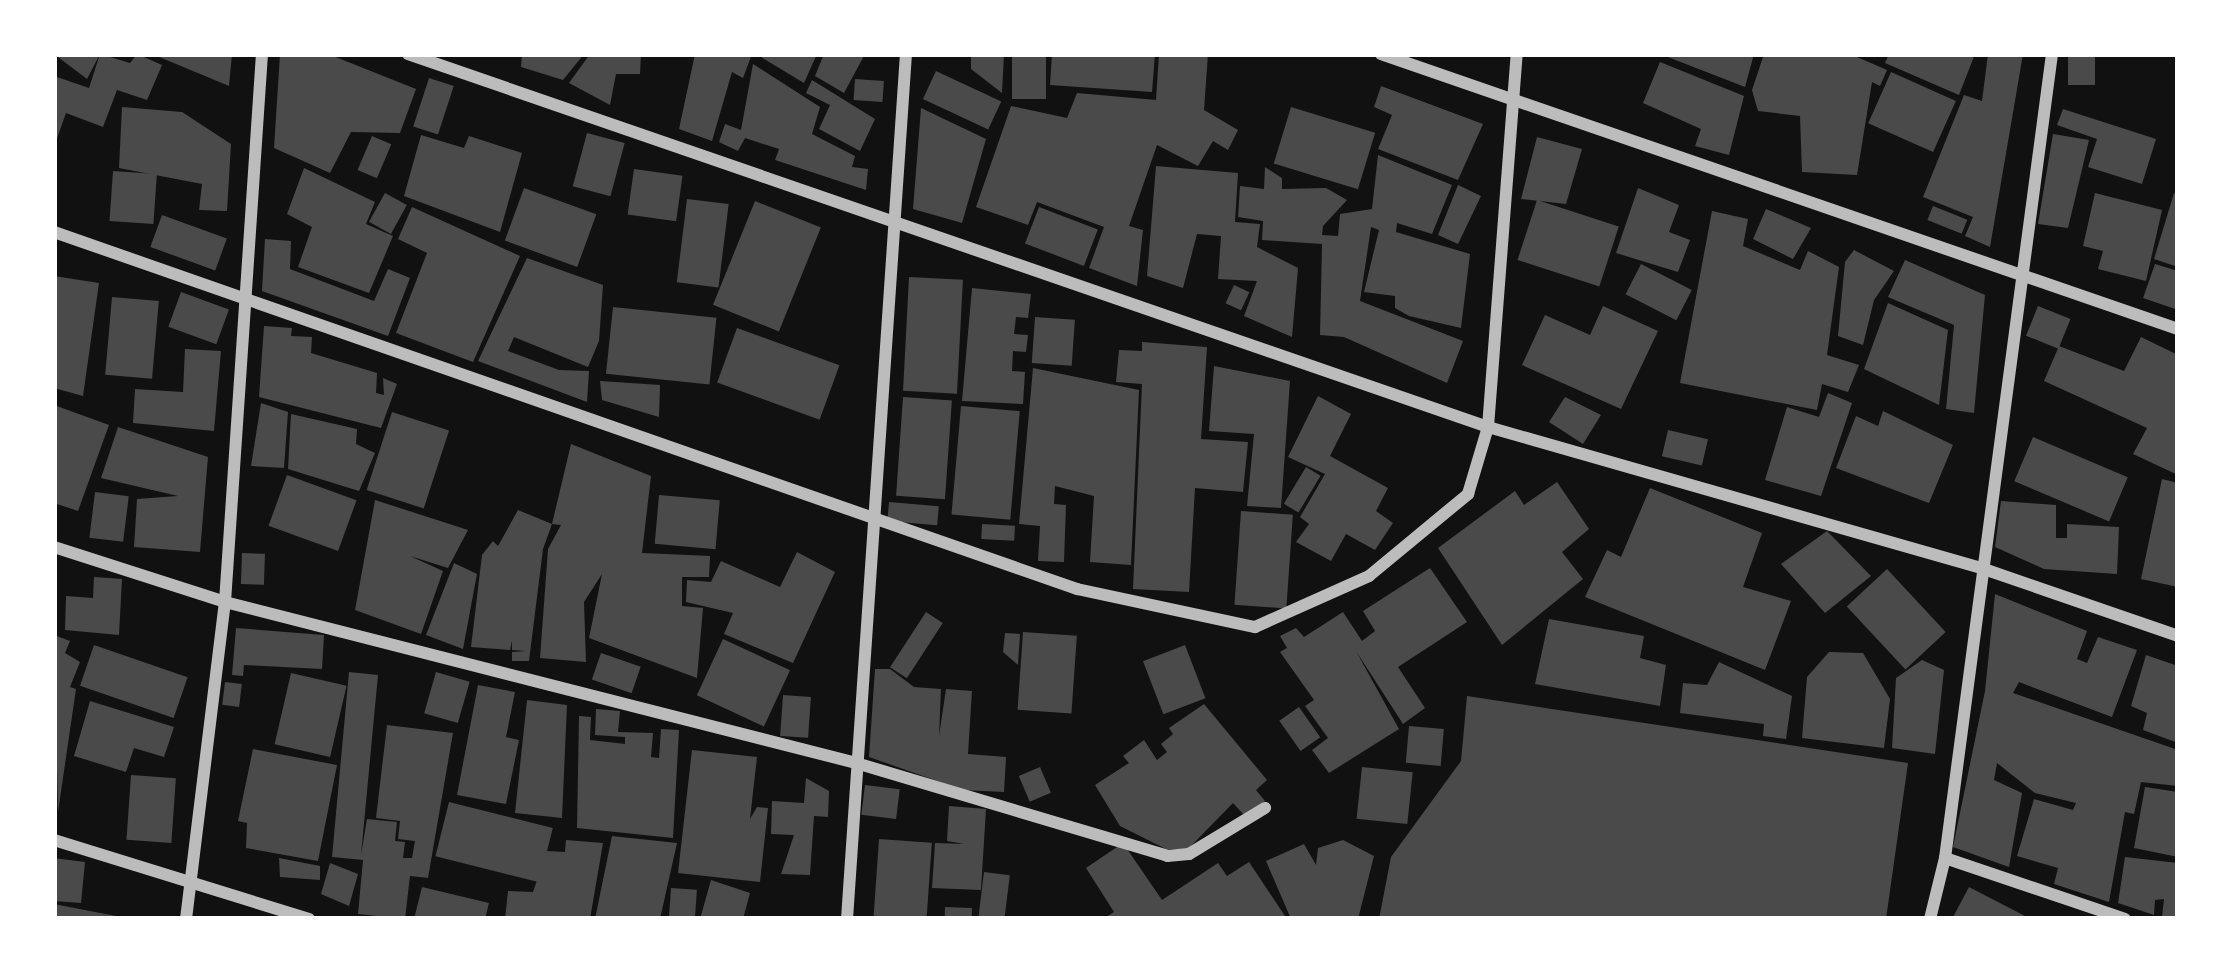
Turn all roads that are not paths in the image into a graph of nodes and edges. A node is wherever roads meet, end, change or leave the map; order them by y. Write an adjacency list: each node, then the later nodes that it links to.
1 (262, 54): 11 (street)
2 (408, 54): 8 (street)
3 (906, 54): 8 (street)
4 (1381, 54): 7 (street)
5 (1517, 54): 7 (street)
6 (2053, 54): 10 (street)
7 (1516, 99): 10 (street); 13 (street)
8 (896, 222): 13 (street); 14 (street)
9 (54, 232): 11 (street)
10 (2020, 280): 12 (street); 16 (street)
11 (248, 301): 14 (street); 17 (street)
12 (2178, 329)
13 (1488, 427): 14 (street); 16 (street)
14 (870, 520): 19 (street)
15 (54, 547): 17 (street)
16 (1981, 568): 18 (street); 22 (street)
17 (225, 602): 19 (street); 23 (street)
18 (2178, 636)
19 (856, 763): 20 (street); 26 (street)
20 (1265, 808)
21 (54, 840): 23 (street)
22 (1945, 858): 27 (street); 28 (street)
23 (189, 880): 24 (street); 25 (street)
24 (186, 919)
25 (309, 919)
26 (847, 919)
27 (1930, 919)
28 (2125, 919)

